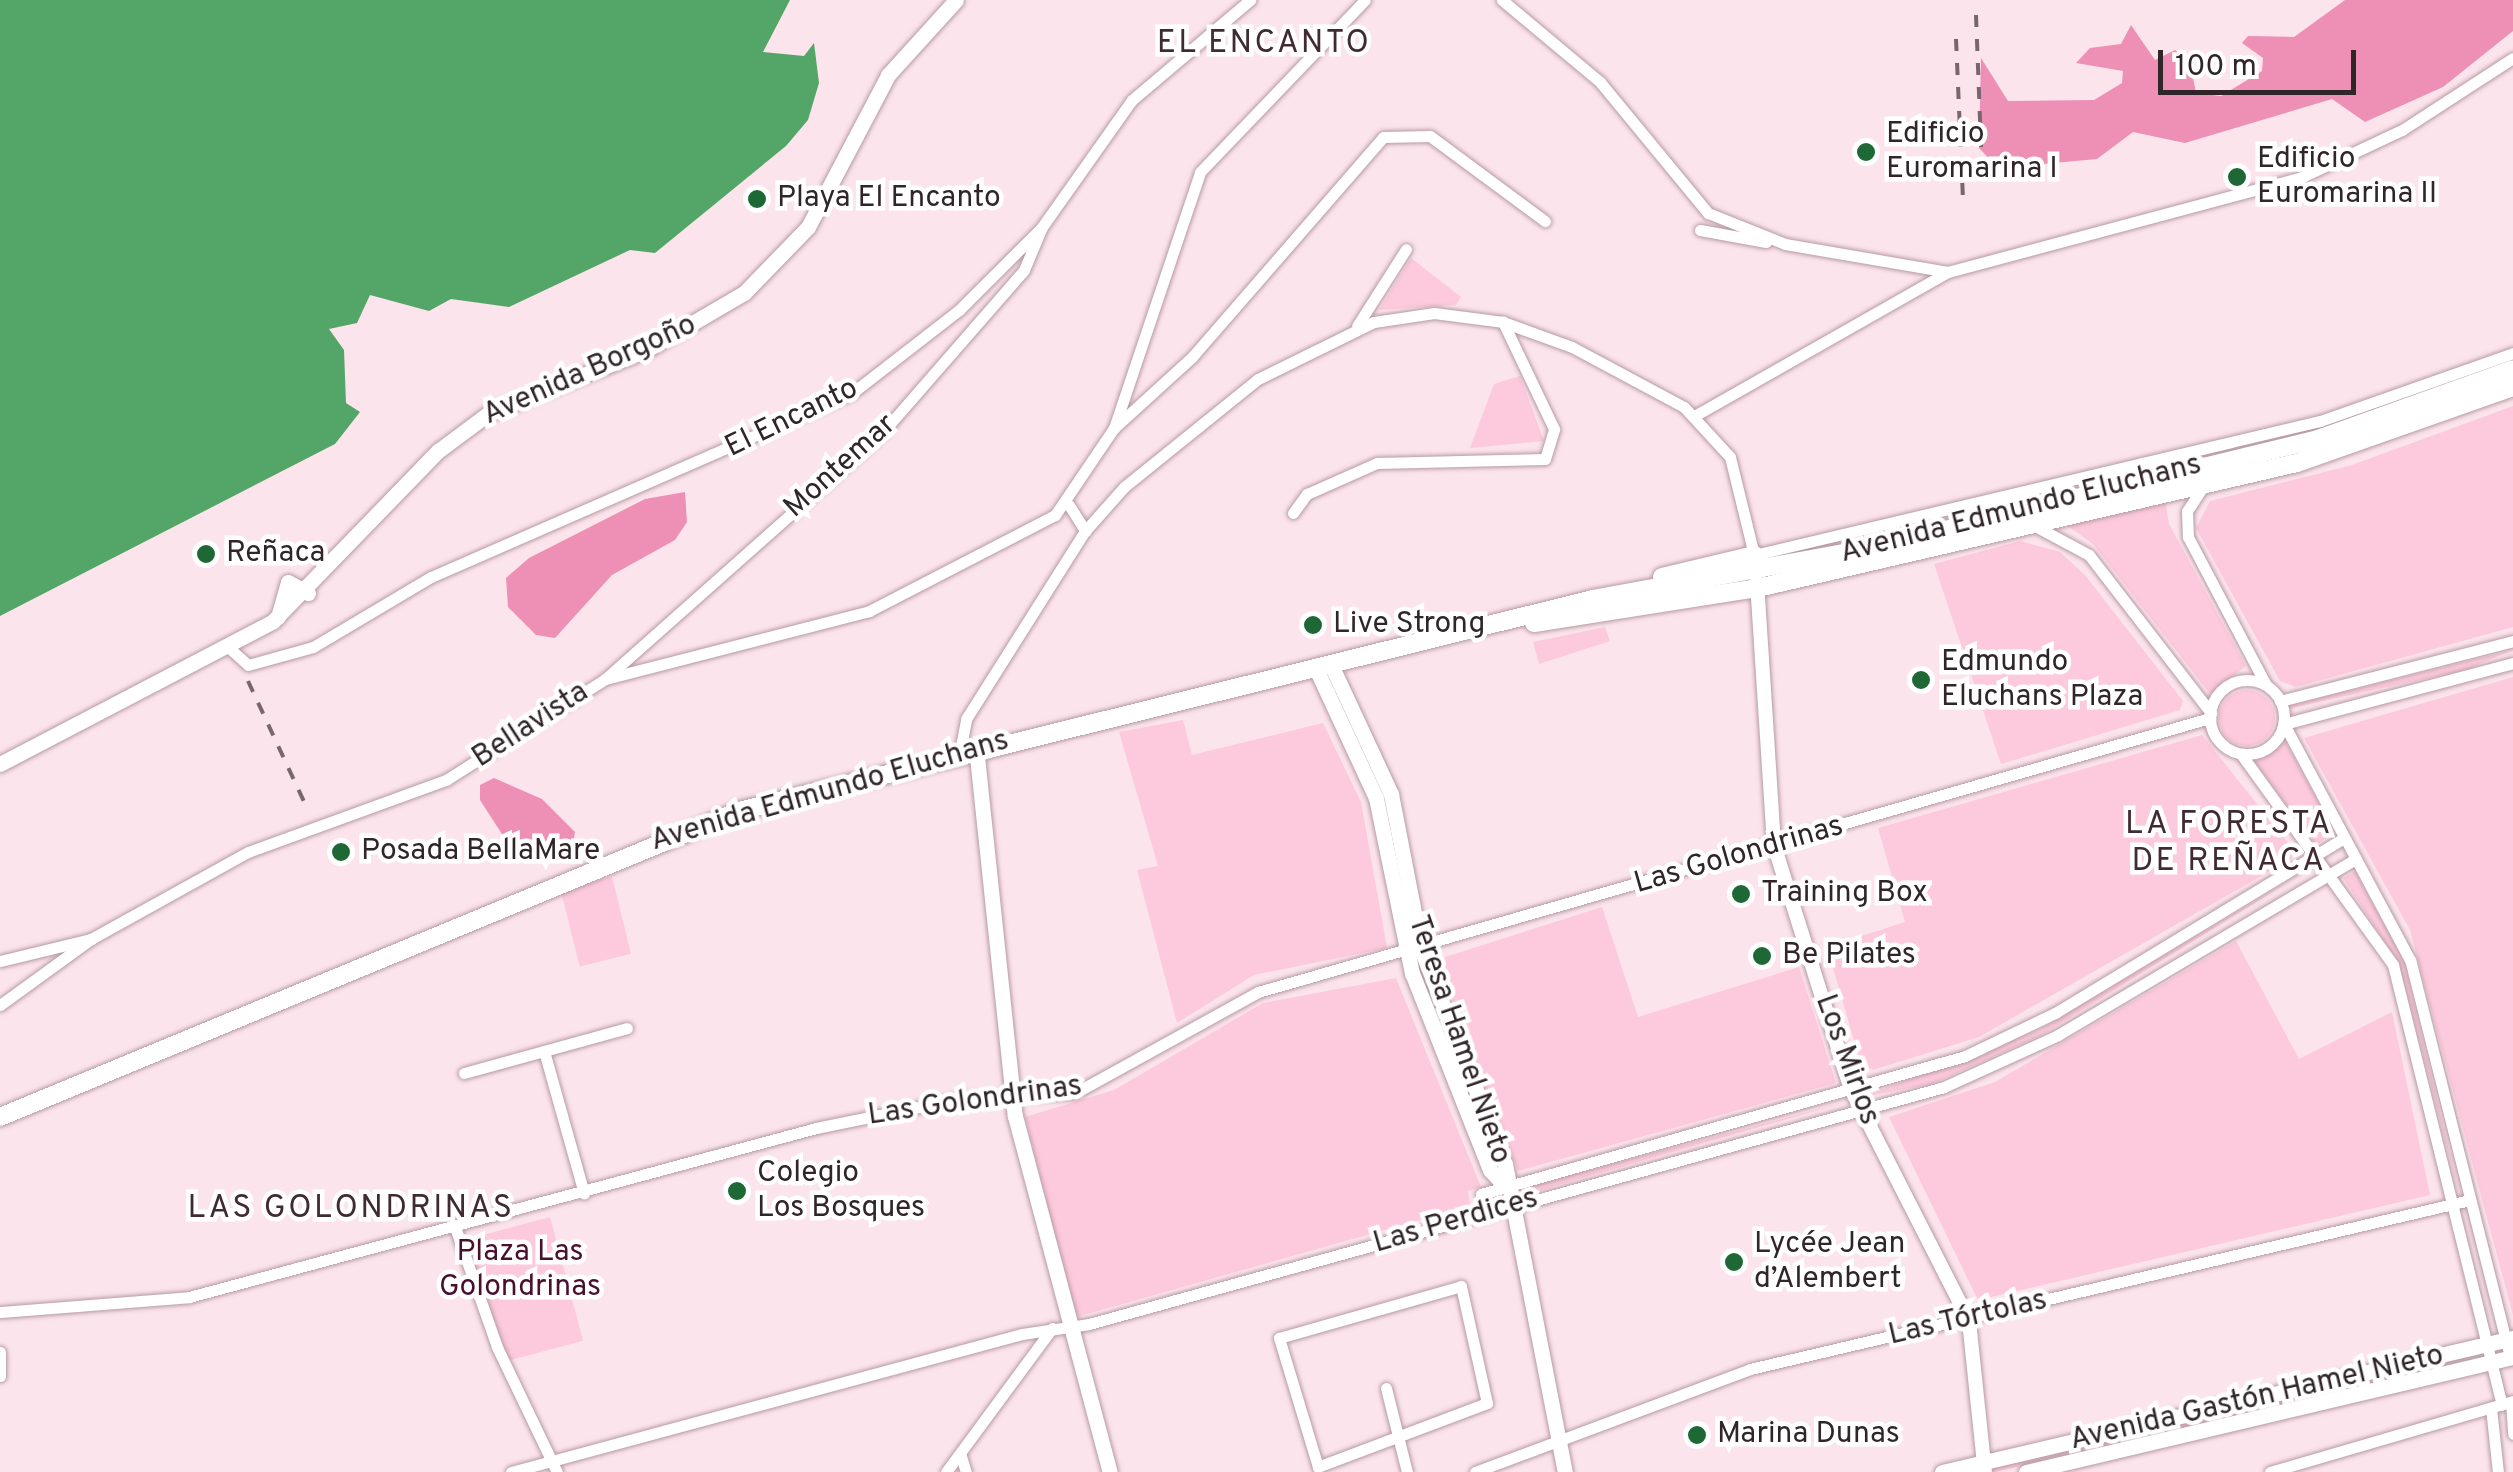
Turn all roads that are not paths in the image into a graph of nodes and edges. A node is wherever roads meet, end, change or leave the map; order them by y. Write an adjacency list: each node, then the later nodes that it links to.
1 (956, 0): 32 (main road, Avenida Borgoño)
2 (1250, 0): 7 (street, El Encanto)
3 (1365, 0): 21 (street)
4 (1502, 0): 9 (street)
5 (2513, 58): 11 (street)
6 (1544, 222): 21 (street)
7 (1042, 227): 32 (street, El Encanto); 35 (street, Montemar)
8 (1700, 230): 9 (street)
9 (1785, 244): 11 (street)
10 (1406, 249): 13 (street)
11 (1948, 272): 20 (street)
12 (1503, 322): 13 (street); 20 (street); 26 (street)
13 (1355, 329): 28 (street)
14 (2513, 352): 17 (street)
15 (2513, 369): 18 (main road, Avenida Edmundo Eluchans)
16 (2513, 387): 19 (main road, Avenida Edmundo Eluchans)
17 (2386, 402): 18 (main road); 22 (street)
18 (2411, 409): 19 (main road); 22 (main road, Avenida Edmundo Eluchans)
19 (2450, 414): 23 (main road, Avenida Edmundo Eluchans)
20 (1696, 415): 29 (street)
21 (1114, 428): 24 (street)
22 (2119, 478): 25 (main road); 29 (main road, Avenida Edmundo Eluchans)
23 (2209, 482): 25 (main road, Avenida Edmundo Eluchans); 36 (street)
24 (1069, 505): 28 (street); 35 (street, Bellavista)
25 (2113, 505): 27 (main road, Avenida Edmundo Eluchans)
26 (1293, 513)
27 (2031, 525): 29 (main road, Avenida Edmundo Eluchans); 38 (street)
28 (1085, 532): 40 (street)
29 (1756, 572): 30 (main road, Avenida Edmundo Eluchans); 30 (main road, Avenida Edmundo Eluchans); 44 (street, Los Mirlos)
30 (1522, 623): 34 (main road, Avenida Edmundo Eluchans)
31 (2513, 641): 37 (street)
32 (227, 646): 42 (main road, Avenida Borgoño)
33 (2513, 662): 39 (street)
34 (1326, 671): 40 (main road, Avenida Edmundo Eluchans); 49 (main road, Teresa Hamel Nieto)
35 (605, 679): 48 (street, Bellavista)
36 (2266, 685): 37 (street); 38 (street)
37 (2280, 701): 39 (street)
38 (2210, 716): 41 (street); 44 (street, Las Golondrinas)
39 (2284, 724): 41 (street); 43 (street)
40 (968, 749): 56 (main road); 58 (main road, Avenida Edmundo Eluchans)
41 (2241, 754): 45 (street)
42 (0, 764)
43 (2344, 838): 45 (street, Las Perdices); 46 (street)
44 (1774, 845): 49 (street, Las Golondrinas); 55 (street, Los Mirlos)
45 (2317, 854): 47 (street); 55 (street, Las Perdices)
46 (2356, 859): 47 (street, Las Perdices); 62 (street)
47 (2331, 873): 57 (street, Las Perdices); 63 (street)
48 (91, 939): 50 (street, Bellavista); 51 (street)
49 (1414, 951): 56 (street, Las Golondrinas); 59 (main road, Teresa Hamel Nieto)
50 (0, 961)
51 (0, 1005)
52 (627, 1028): 53 (street)
53 (544, 1050): 54 (street); 60 (street)
54 (464, 1073)
55 (1850, 1090): 57 (street, Los Mirlos); 59 (street, Las Perdices)
56 (1012, 1099): 60 (street, Las Golondrinas); 69 (main road)
57 (1860, 1108): 64 (street, Las Perdices); 67 (street, Los Mirlos)
58 (0, 1118)
59 (1506, 1187): 61 (street, Las Perdices); 64 (main road, Teresa Hamel Nieto)
60 (584, 1193): 65 (street, Las Golondrinas)
61 (1480, 1194)
62 (2470, 1200): 63 (street, Las Tórtolas); 70 (street)
63 (2451, 1205): 67 (street, Las Tórtolas); 71 (street)
64 (1512, 1206): 69 (street, Las Perdices); 79 (main road, Teresa Hamel Nieto)
65 (454, 1226): 66 (street, Las Golondrinas); 83 (street)
66 (0, 1312)
67 (1969, 1321): 79 (street, Las Tórtolas); 82 (street, Los Mirlos)
68 (1052, 1328): 69 (street, Las Perdices); 81 (street); 83 (street, Las Perdices)
69 (1070, 1328): 87 (main road)
70 (2509, 1338): 71 (main road, Avenida Gastón Hamel Nieto); 73 (street)
71 (2487, 1344): 74 (street); 82 (main road, Avenida Gastón Hamel Nieto)
72 (0, 1352): 75 (street)
73 (2512, 1357): 74 (main road, Avenida Gastón Hamel Nieto)
74 (2491, 1362): 77 (street); 92 (main road, Avenida Gastón Hamel Nieto)
75 (0, 1376)
76 (1386, 1388): 80 (street)
77 (2504, 1404): 78 (street); 93 (street); 94 (street)
78 (2513, 1434)
79 (1561, 1438): 89 (street, Las Tórtolas); 90 (main road, Teresa Hamel Nieto)
80 (1396, 1440): 80 (street); 88 (street)
81 (961, 1456): 85 (street); 86 (street)
82 (1984, 1467): 91 (main road, Avenida Gastón Hamel Nieto)
83 (557, 1470): 84 (street, Las Perdices)
84 (511, 1472)
85 (946, 1472)
86 (966, 1472)
87 (1110, 1472)
88 (1408, 1472)
89 (1475, 1472)
90 (1565, 1472)
91 (1942, 1472)
92 (2026, 1472)
93 (2270, 1472)
94 (2498, 1472)

